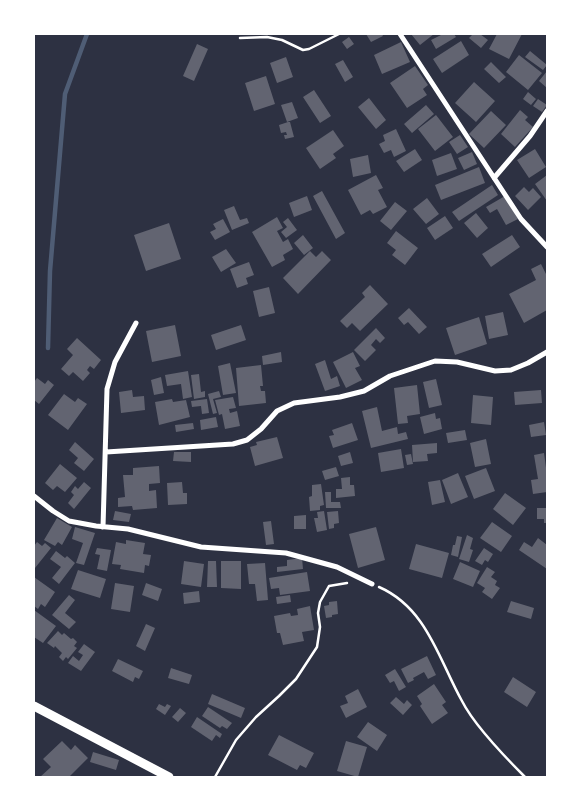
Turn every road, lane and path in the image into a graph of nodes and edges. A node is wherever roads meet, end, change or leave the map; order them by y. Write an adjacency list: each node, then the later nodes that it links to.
1 (339, 34): 3 (path)
2 (400, 34): 5 (street)
3 (240, 38)
4 (547, 111): 5 (street)
5 (494, 178): 6 (street)
6 (547, 247)
7 (136, 323): 9 (street)
8 (547, 352): 9 (street)
9 (106, 452): 11 (street)
10 (34, 496): 11 (street)
11 (103, 527): 12 (street)
12 (372, 584): 15 (path); 16 (path)
13 (34, 706): 14 (street)
14 (169, 777)
15 (215, 777)
16 (525, 777)

